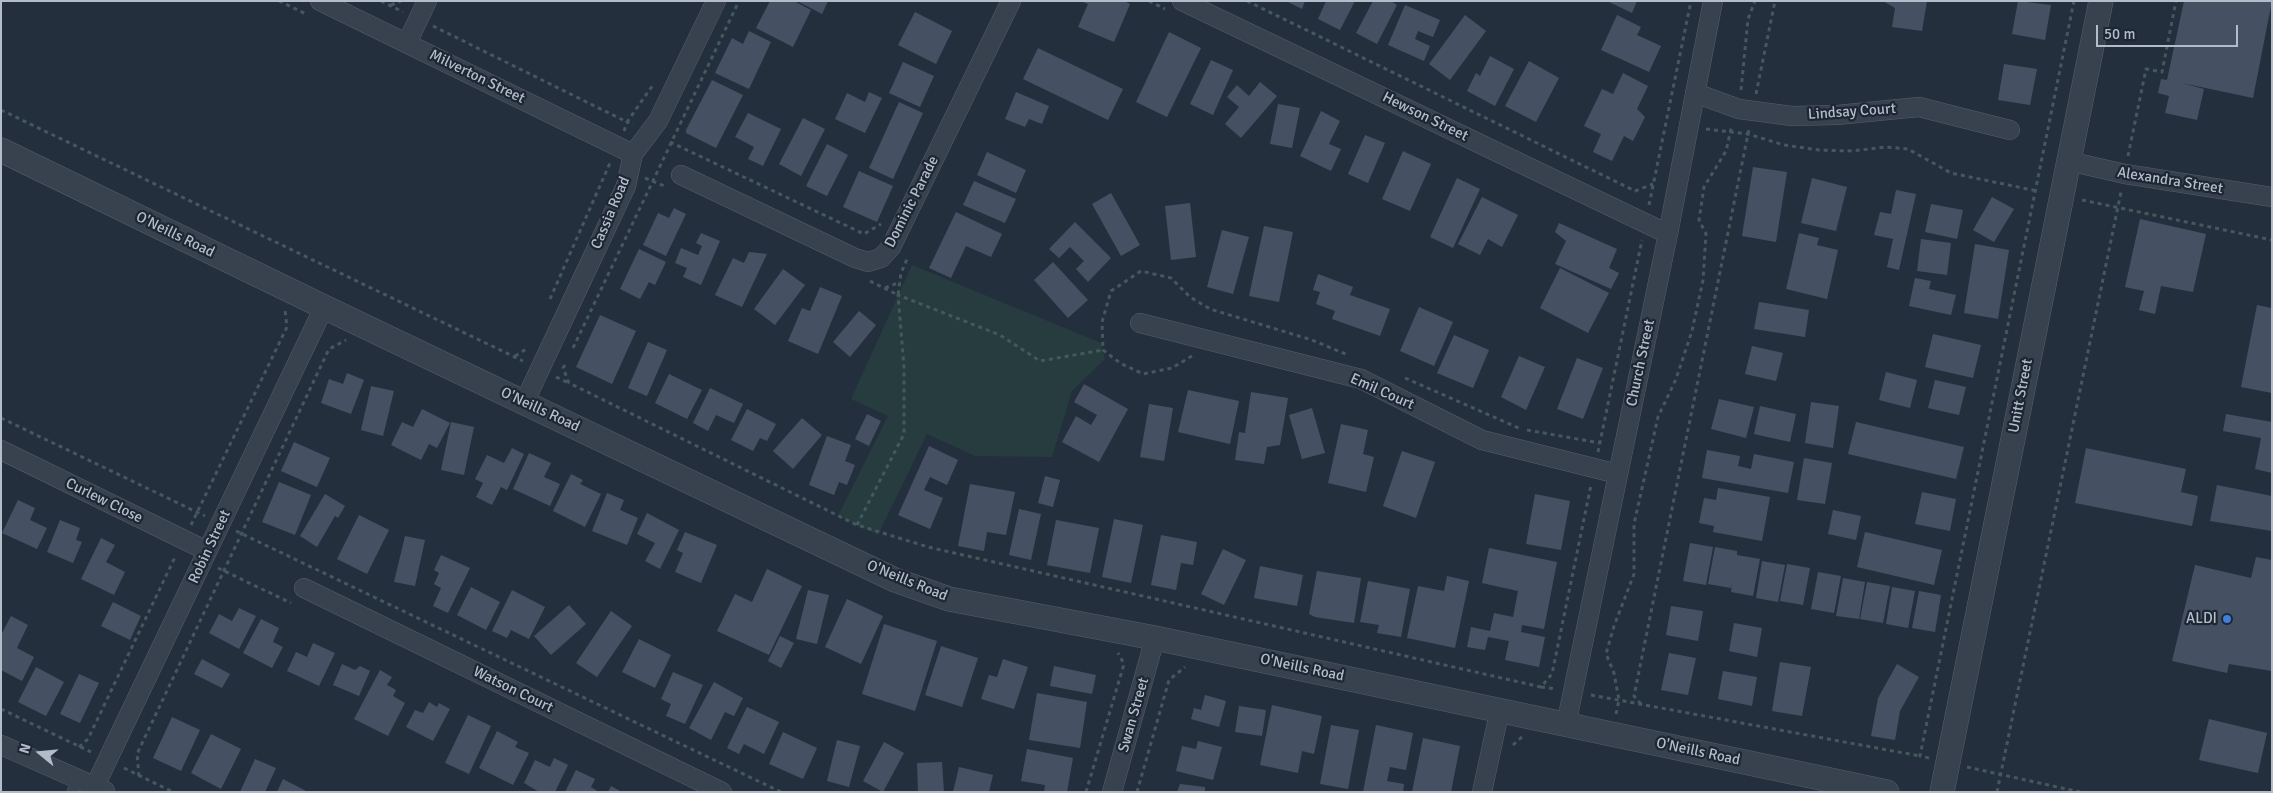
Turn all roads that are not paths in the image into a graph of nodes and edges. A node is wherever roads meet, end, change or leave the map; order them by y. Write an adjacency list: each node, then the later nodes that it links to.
1 (427, 1): 8 (street)
2 (716, 1): 13 (street, Cassia Road)
3 (1011, 1): 14 (street, Dominic Parade)
4 (1182, 1): 16 (street, Hewson Street)
5 (1713, 1): 9 (street, Church Street)
6 (2101, 1): 12 (street, Unitt Street)
7 (317, 9): 8 (street, Milverton Street)
8 (407, 43): 13 (street, Milverton Street)
9 (1696, 93): 10 (street, Lindsay Court); 16 (street, Church Street)
10 (2010, 130)
11 (1, 150): 17 (street, O'Neills Road)
12 (2068, 161): 15 (street, Alexandra Street); 34 (street, Unitt Street)
13 (631, 162): 19 (street, Cassia Road)
14 (676, 182)
15 (2272, 197)
16 (1668, 234): 21 (street, Church Street)
17 (320, 315): 19 (street, O'Neills Road); 22 (street, Robin Street)
18 (1140, 324): 21 (street, Emil Court)
19 (524, 402): 24 (street, O'Neills Road)
20 (1, 450): 22 (street, Curlew Close)
21 (1618, 474): 26 (street, Church Street)
22 (208, 551): 29 (street, Robin Street)
23 (304, 588): 30 (street, Watson Court)
24 (1152, 649): 25 (street, O'Neills Road); 31 (street, Swan Street)
25 (1498, 719): 26 (street, O'Neills Road); 32 (street)
26 (1566, 725): 33 (street, O'Neills Road)
27 (1, 745): 28 (street)
28 (75, 785): 29 (street)
29 (101, 789)
30 (722, 792)
31 (1112, 792)
32 (1482, 792)
33 (1887, 792)
34 (1942, 792)

